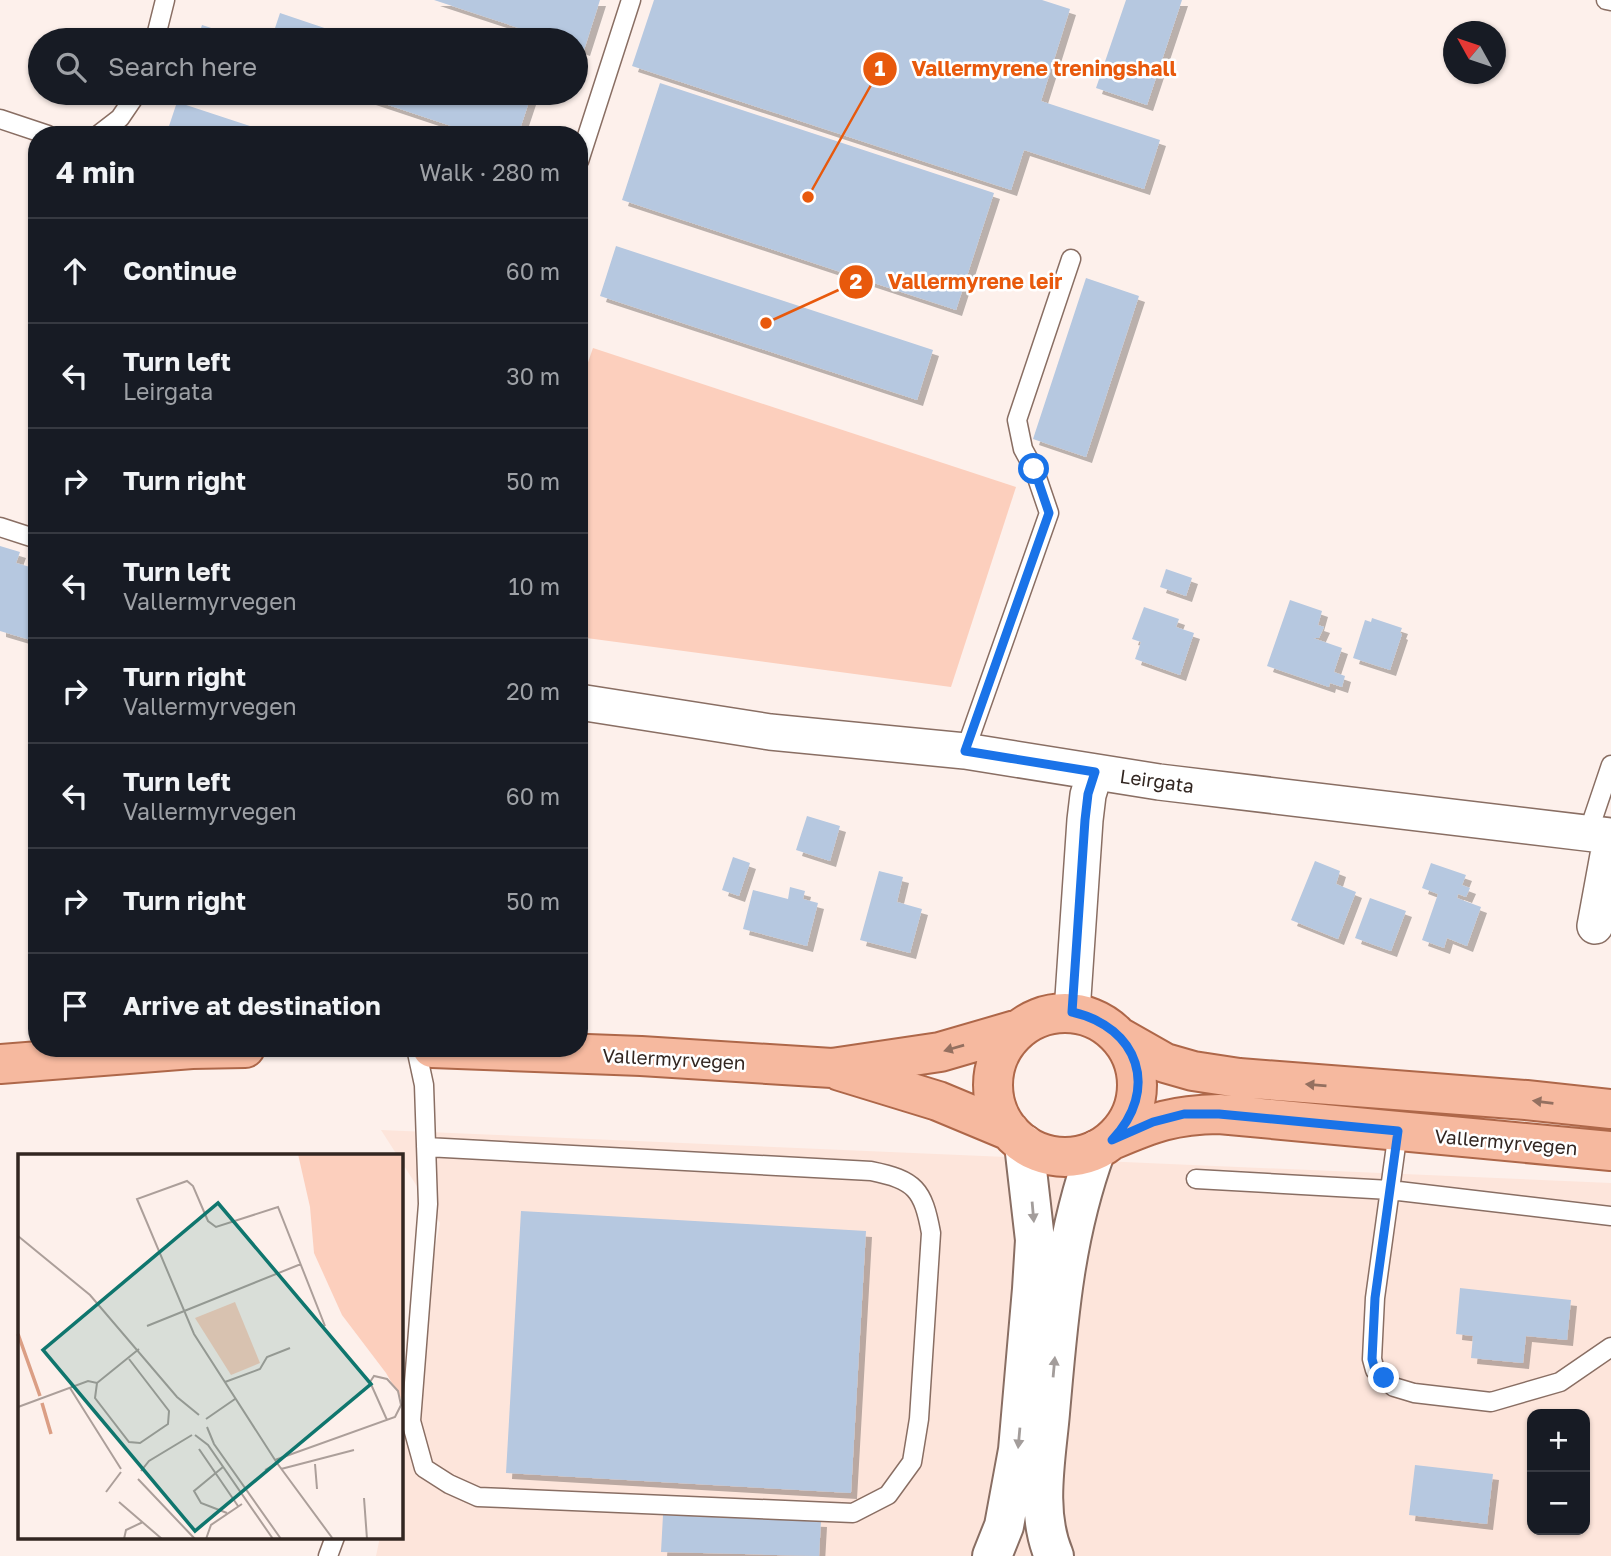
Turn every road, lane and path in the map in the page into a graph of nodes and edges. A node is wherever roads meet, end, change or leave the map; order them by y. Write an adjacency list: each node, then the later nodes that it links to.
1 (165, 0): 3 (lane)
2 (631, 0): 8 (lane)
3 (158, 28)
4 (129, 105): 6 (lane)
5 (0, 119): 7 (lane)
6 (110, 126)
7 (28, 128)
8 (588, 133)
9 (1071, 259): 13 (lane)
10 (0, 527): 11 (lane)
11 (28, 535)
12 (588, 703): 13 (street, Leirgata)
13 (965, 751): 15 (street, Leirgata)
14 (1611, 765): 16 (lane)
15 (1095, 772): 16 (street, Leirgata); 18 (street)
16 (1603, 836): 17 (street)
17 (1595, 926)
18 (1072, 1012): 19 (main road, Vallermyrvegen); 20 (main road, Vallermyrvegen)
19 (1019, 1029): 25 (main road, Vallermyrvegen, one-way to 25); 28 (main road, Vallermyrvegen)
20 (1121, 1038): 26 (main road, Vallermyrvegen, one-way to 20); 29 (main road, Vallermyrvegen)
21 (588, 1054): 25 (main road, Vallermyrvegen)
22 (90, 1057): 24 (main road)
23 (418, 1057): 30 (lane)
24 (0, 1064)
25 (832, 1068): 28 (main road, Vallermyrvegen)
26 (1611, 1109)
27 (1398, 1131): 29 (main road, Vallermyrvegen); 31 (main road, Vallermyrvegen); 33 (lane)
28 (1017, 1138): 29 (main road, Vallermyrvegen); 39 (main road, one-way to 39)
29 (1104, 1145): 40 (main road, one-way to 29)
30 (426, 1147): 36 (lane); 36 (lane)
31 (1611, 1152)
32 (1196, 1179): 33 (lane)
33 (1390, 1190): 34 (lane); 35 (lane)
34 (1611, 1216)
35 (1611, 1347)
36 (406, 1426)
37 (335, 1538): 38 (lane)
38 (328, 1556)
39 (992, 1556)
40 (1054, 1556)

